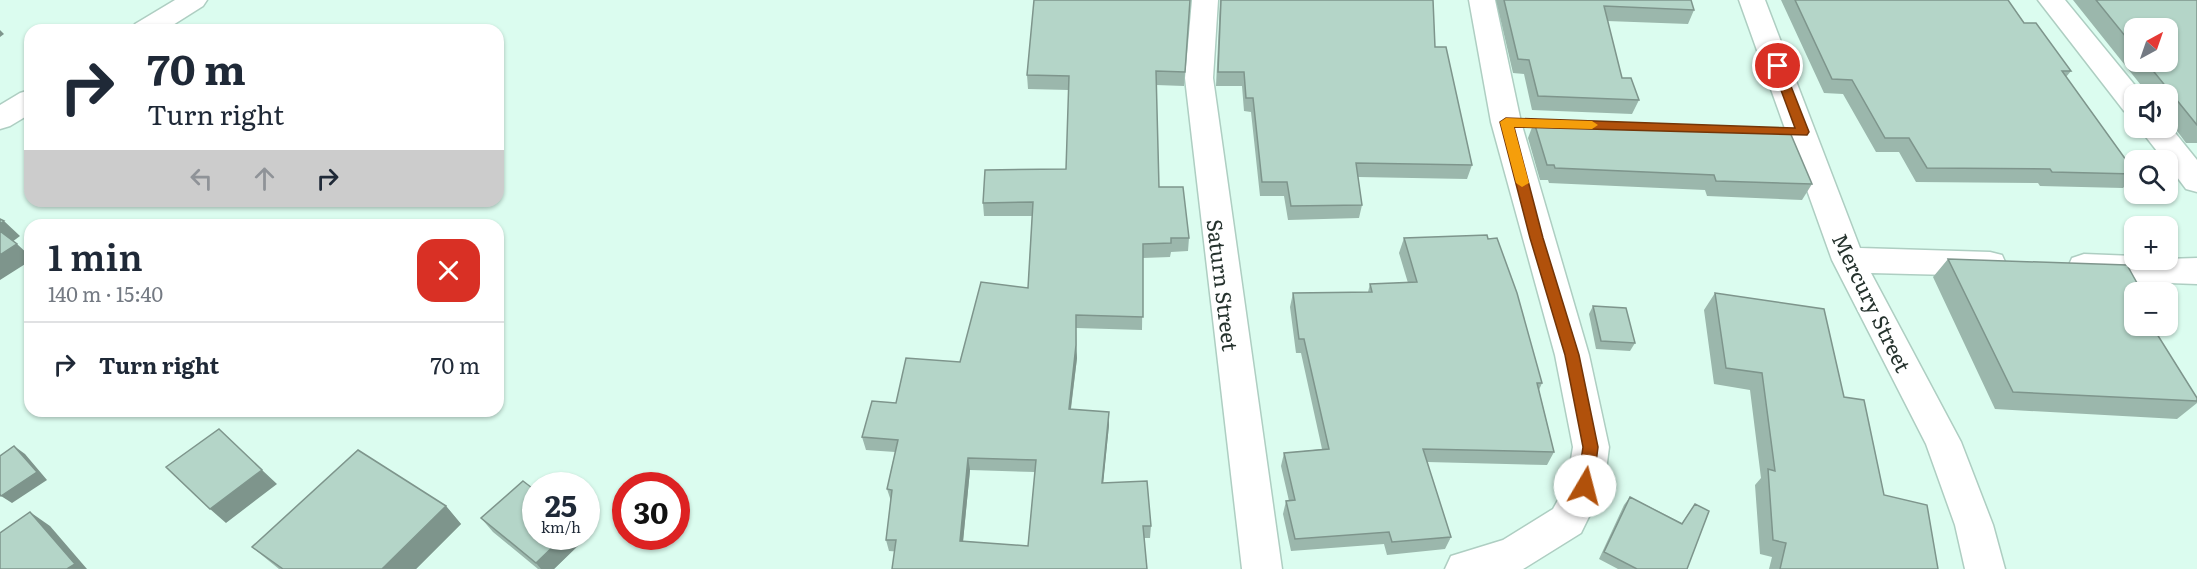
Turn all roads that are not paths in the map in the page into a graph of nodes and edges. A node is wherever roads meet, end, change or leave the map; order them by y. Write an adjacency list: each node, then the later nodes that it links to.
1 (194, 0): 6 (street)
2 (1205, 0): 18 (street, Saturn Street)
3 (1482, 0): 19 (street)
4 (1752, 0): 11 (street, Mercury Street)
5 (2051, 0): 7 (street)
6 (155, 24)
7 (2124, 91)
8 (24, 104): 9 (street)
9 (0, 119)
10 (1767, 131): 11 (street)
11 (1803, 132): 14 (street, Mercury Street)
12 (2162, 138): 13 (street)
13 (2197, 181)
14 (1848, 260): 15 (street); 20 (street, Mercury Street)
15 (2023, 265)
16 (2058, 266): 17 (street)
17 (2197, 271)
18 (1262, 569)
19 (1465, 569)
20 (1985, 569)

